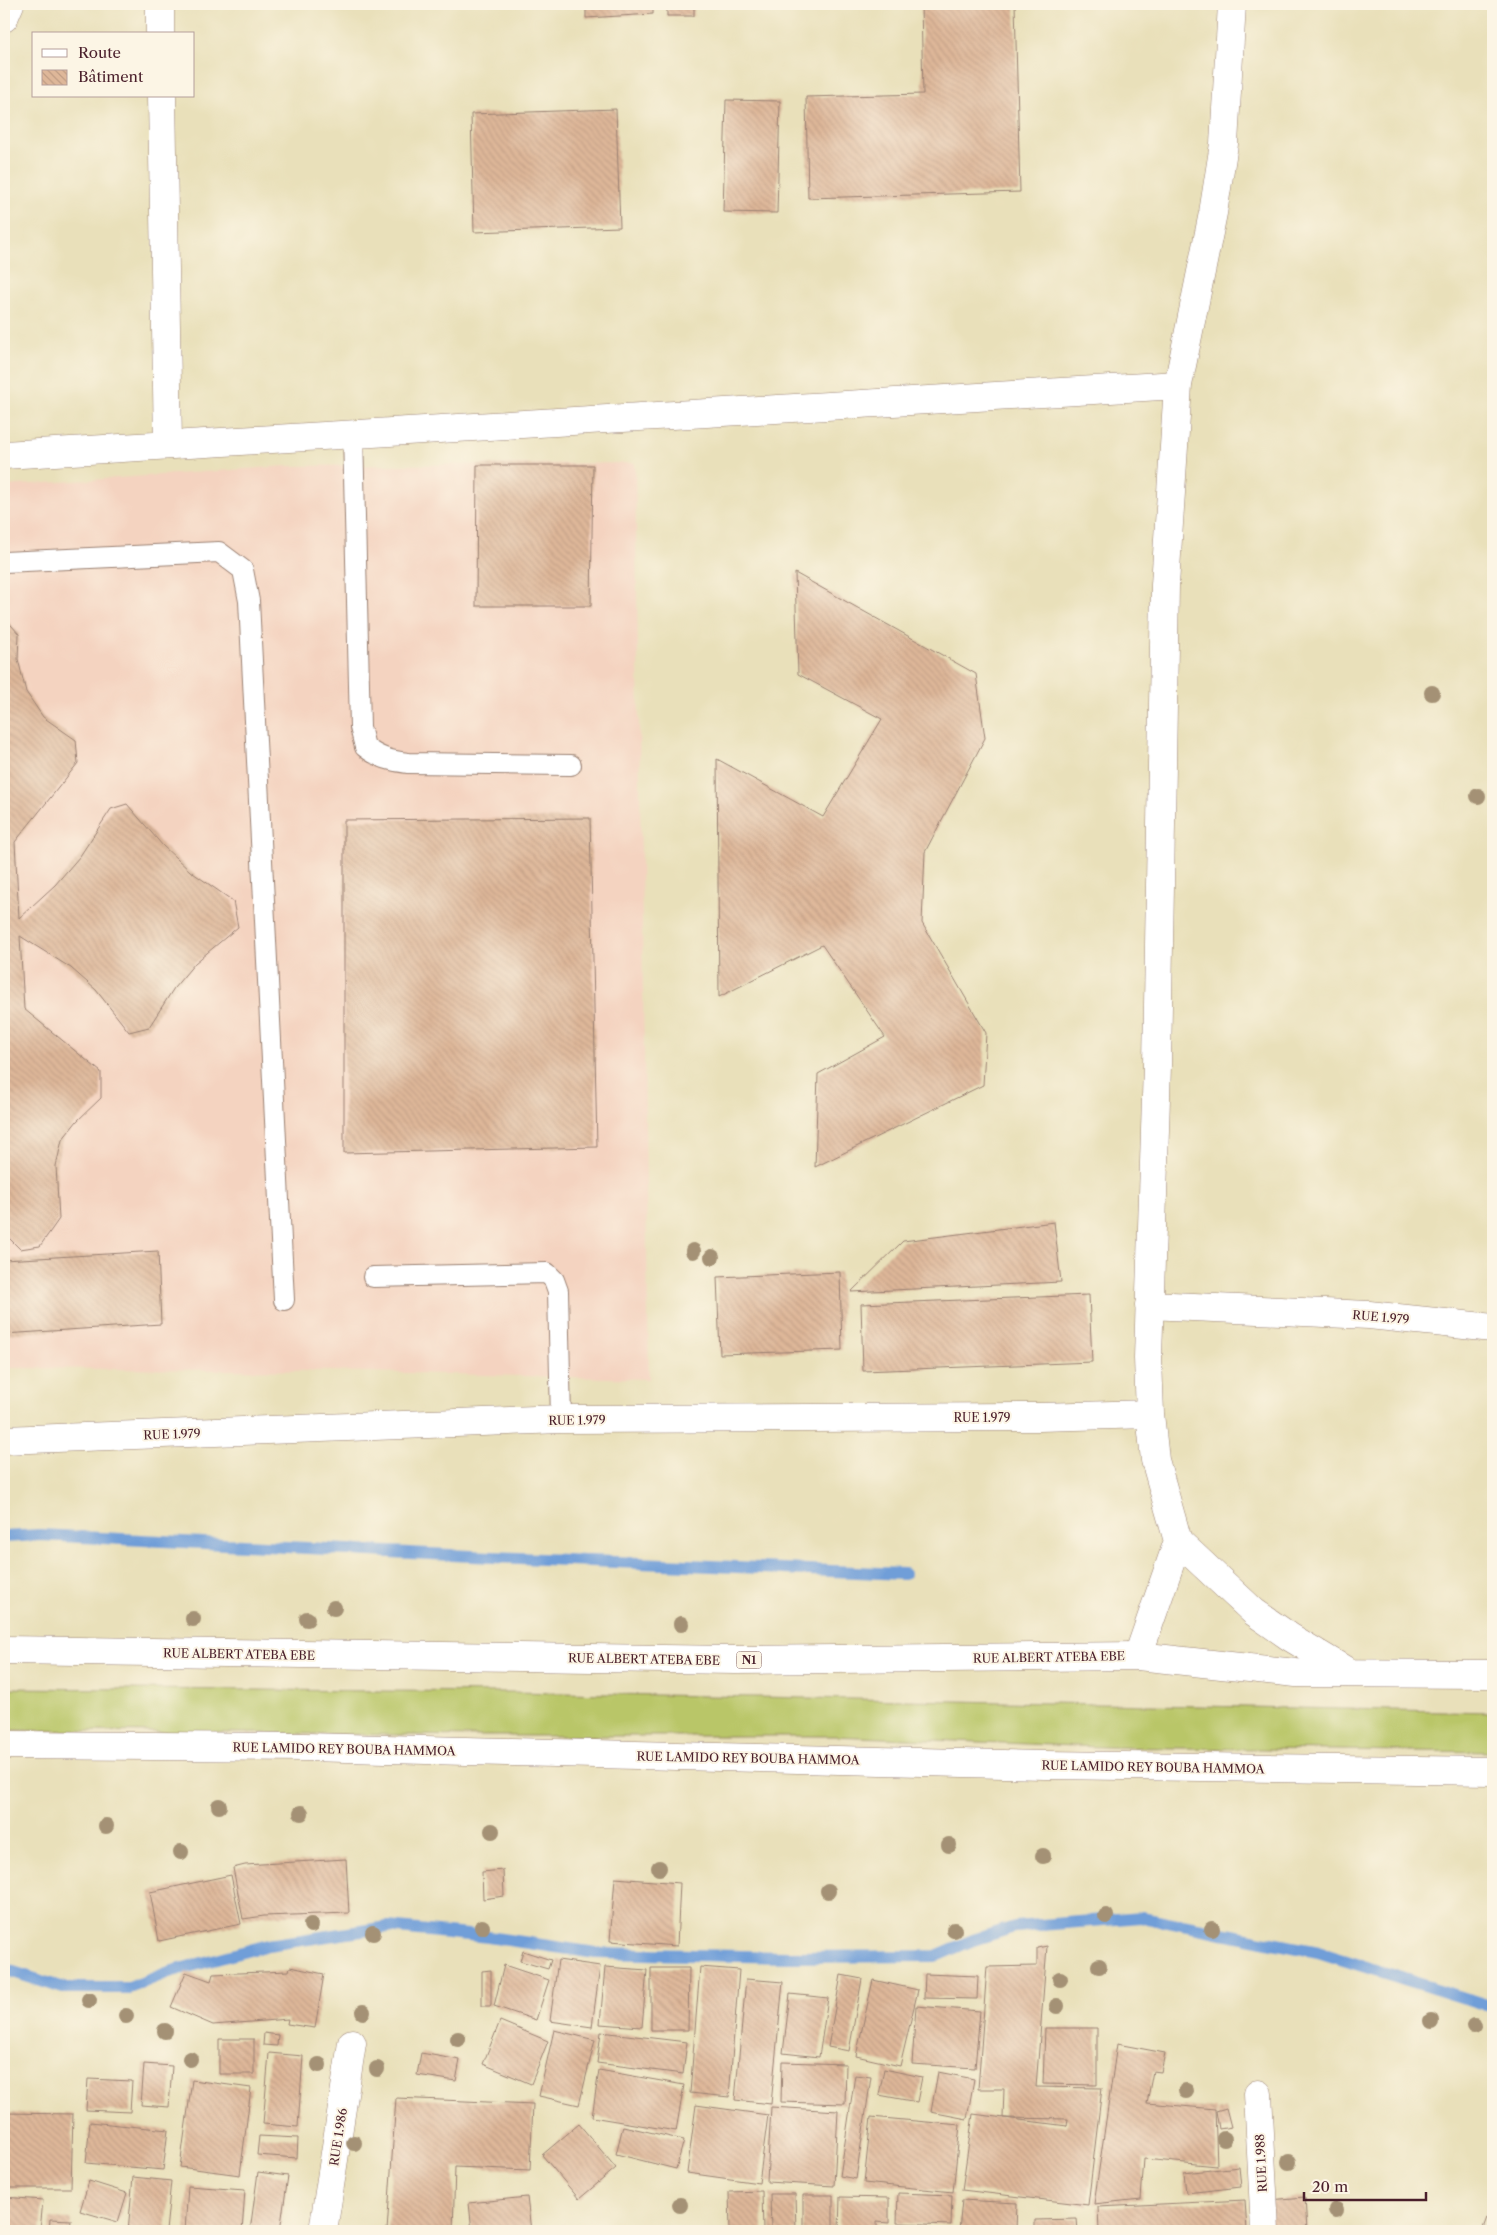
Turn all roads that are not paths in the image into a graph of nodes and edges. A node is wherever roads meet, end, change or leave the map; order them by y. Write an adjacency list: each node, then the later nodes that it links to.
1 (10, 4): 4 (main road)
2 (160, 4): 5 (main road)
3 (1232, 4): 7 (main road)
4 (4, 18)
5 (160, 32)
6 (162, 98): 9 (main road)
7 (1178, 385): 8 (main road); 15 (main road)
8 (353, 433): 9 (main road); 12 (lane)
9 (168, 444): 10 (main road)
10 (4, 455)
11 (4, 562): 14 (lane)
12 (571, 765)
13 (374, 1277): 18 (lane)
14 (284, 1300)
15 (1149, 1305): 16 (main road, RUE 1.979); 17 (main road)
16 (1493, 1328)
17 (1150, 1414): 18 (main road, RUE 1.979); 20 (main road)
18 (561, 1420): 19 (main road, RUE 1.979)
19 (4, 1440)
20 (1178, 1541): 22 (main road); 23 (main road)
21 (4, 1650): 22 (main road, RUE ALBERT ATEBA EBE / N1)
22 (1138, 1656): 23 (main road, RUE ALBERT ATEBA EBE / N1)
23 (1348, 1672): 24 (main road, RUE ALBERT ATEBA EBE / N1)
24 (1493, 1674)
25 (4, 1745): 26 (main road, RUE LAMIDO REY BOUBA HAMMOA)
26 (1493, 1771)
27 (352, 2043): 29 (main road, RUE 1.986)
28 (1258, 2094): 30 (main road, RUE 1.988)
29 (323, 2231)
30 (1264, 2231)

